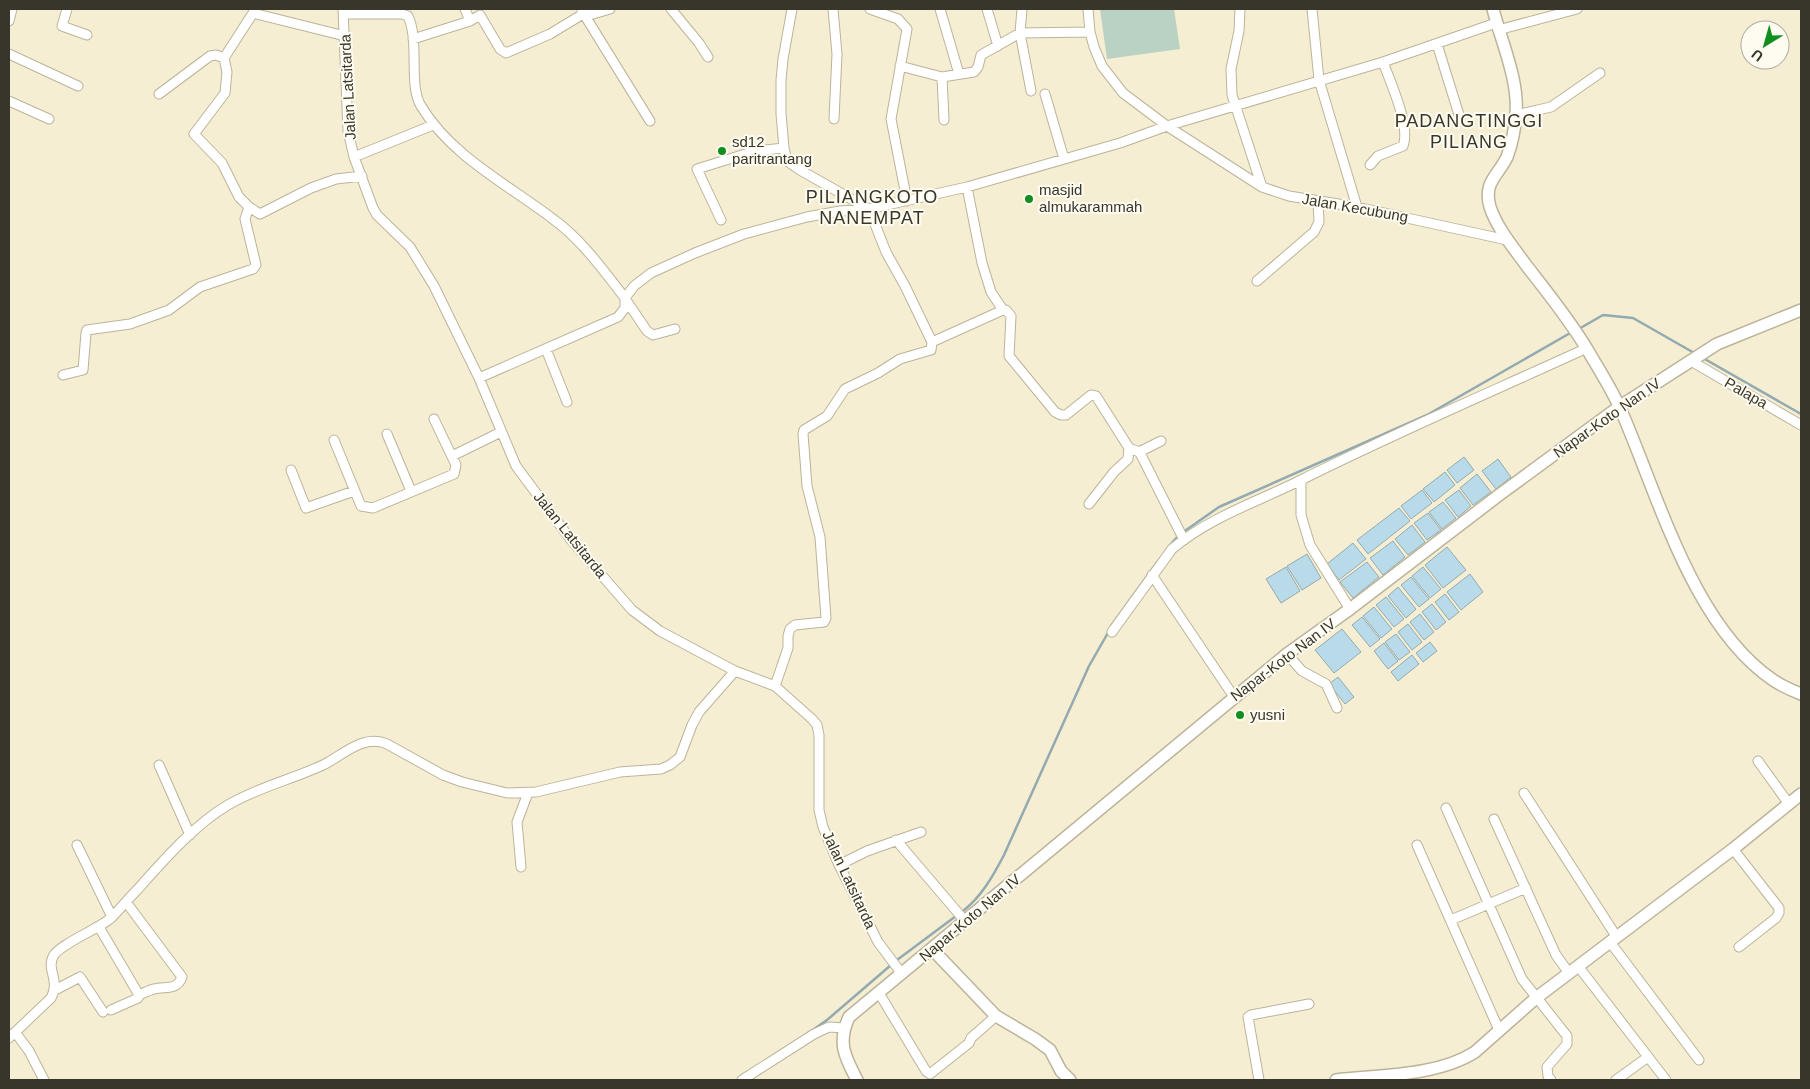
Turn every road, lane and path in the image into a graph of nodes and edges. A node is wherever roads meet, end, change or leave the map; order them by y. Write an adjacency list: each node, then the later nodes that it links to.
1 (12, 9): 21 (street)
2 (67, 9): 26 (street)
3 (465, 9): 22 (street)
4 (610, 9): 19 (street)
5 (671, 9): 32 (street)
6 (792, 9): 54 (street)
7 (833, 9): 49 (street)
8 (870, 9): 35 (street)
9 (940, 9): 37 (street)
10 (987, 9): 30 (street)
11 (1022, 9): 25 (street)
12 (1088, 9): 24 (street, Jalan Kecubung)
13 (1240, 9): 45 (street)
14 (1312, 9): 39 (street)
15 (1493, 9): 23 (street)
16 (1577, 9): 23 (street)
17 (253, 11): 27 (street); 33 (street)
18 (344, 11): 27 (street, Jalan Latsitarda); 28 (street)
19 (582, 11): 20 (street); 51 (street)
20 (483, 12): 22 (street)
21 (9, 21)
22 (470, 21): 28 (street)
23 (1497, 27): 29 (street); 46 (street)
24 (1090, 32): 25 (street); 53 (street, Jalan Kecubung)
25 (1020, 33): 30 (street); 41 (street)
26 (87, 35)
27 (345, 36): 55 (street, Jalan Latsitarda)
28 (413, 39): 52 (street)
29 (1437, 44): 34 (street); 47 (street)
30 (998, 46): 37 (street)
31 (9, 54): 40 (street)
32 (708, 57)
33 (224, 58): 42 (street); 64 (street)
34 (1383, 62): 39 (street); 57 (street)
35 (900, 66): 38 (street); 61 (street)
36 (1600, 73): 46 (street)
37 (959, 74): 38 (street)
38 (942, 77): 50 (street)
39 (1319, 80): 45 (street); 63 (street)
40 (78, 86)
41 (1031, 91)
42 (159, 94)
43 (1045, 94): 56 (street)
44 (9, 101): 48 (street)
45 (1235, 106): 53 (street); 60 (street)
46 (1516, 115): 67 (street)
47 (1460, 118)
48 (49, 119)
49 (834, 119)
50 (944, 120)
51 (650, 121)
52 (433, 125): 55 (street); 69 (street)
53 (1167, 126): 56 (street); 60 (street, Jalan Kecubung)
54 (784, 148): 65 (street); 66 (street)
55 (354, 157): 58 (street, Jalan Latsitarda)
56 (1064, 159): 59 (street)
57 (1370, 165)
58 (362, 176): 64 (street); 78 (street, Jalan Latsitarda)
59 (968, 187): 61 (street); 70 (street)
60 (1262, 187): 62 (street, Jalan Kecubung)
61 (907, 201): 65 (street)
62 (1318, 201): 63 (street, Jalan Kecubung); 68 (street)
63 (1357, 207): 67 (street, Jalan Kecubung)
64 (249, 208): 77 (street)
65 (869, 209): 69 (street); 73 (street)
66 (721, 220)
67 (1507, 240): 75 (street)
68 (1257, 281)
69 (626, 299): 72 (street); 74 (street)
70 (1003, 310): 73 (street); 87 (street)
71 (1801, 310): 76 (street, Napar-Koto Nan IV)
72 (676, 329)
73 (932, 342): 101 (street)
74 (546, 348): 78 (street); 79 (street)
75 (1587, 348): 80 (street); 91 (street)
76 (1695, 358): 80 (street, Napar-Koto Nan IV); 82 (street, Palapa)
77 (63, 375)
78 (478, 378): 83 (street, Jalan Latsitarda)
79 (568, 402)
80 (1619, 406): 97 (street, Napar-Koto Nan IV); 102 (street)
81 (434, 419): 89 (street)
82 (1801, 425)
83 (500, 432): 89 (street); 100 (street, Jalan Latsitarda)
84 (387, 434): 93 (street)
85 (334, 440): 92 (street)
86 (1160, 441): 88 (street)
87 (1129, 448): 88 (street); 94 (street)
88 (1139, 451): 95 (street)
89 (452, 456): 93 (street)
90 (291, 470): 92 (street)
91 (1301, 480): 95 (street); 97 (street)
92 (354, 491): 93 (street)
93 (411, 491)
94 (1089, 504)
95 (1181, 536): 96 (street)
96 (1152, 575): 98 (street); 103 (street)
97 (1350, 609): 99 (street, Napar-Koto Nan IV)
98 (1112, 632)
99 (1287, 654): 103 (street, Napar-Koto Nan IV); 104 (street)
100 (735, 672): 101 (street, Jalan Latsitarda); 107 (street)
101 (777, 682): 119 (street, Jalan Latsitarda)
102 (1801, 694)
103 (1234, 697): 126 (street, Napar-Koto Nan IV)
104 (1337, 708)
105 (1758, 760): 110 (street)
106 (159, 765): 114 (street)
107 (528, 793): 114 (street); 120 (street)
108 (1524, 793): 128 (street)
109 (1801, 794): 110 (street)
110 (1789, 804): 118 (street)
111 (1446, 808): 123 (street)
112 (1494, 818): 121 (street)
113 (921, 832): 115 (street)
114 (190, 835): 122 (street)
115 (896, 840): 119 (street); 126 (street)
116 (77, 845): 124 (street)
117 (1417, 845): 125 (street)
118 (1733, 849): 128 (street); 129 (street)
119 (840, 865): 132 (street, Jalan Latsitarda)
120 (521, 867)
121 (1526, 888): 123 (street); 131 (street)
122 (126, 902): 124 (street); 135 (street)
123 (1488, 904): 125 (street); 136 (street)
124 (112, 917): 127 (street)
125 (1451, 920): 140 (street)
126 (966, 921): 130 (street, Napar-Koto Nan IV)
127 (99, 927): 133 (street); 135 (street)
128 (1613, 939): 131 (street); 143 (street)
129 (1738, 947)
130 (932, 949): 132 (street, Napar-Koto Nan IV); 138 (street)
131 (1573, 969): 136 (street); 142 (street)
132 (902, 974): 134 (street, Napar-Koto Nan IV)
133 (55, 990): 135 (street); 141 (street)
134 (879, 993): 138 (street); 139 (street, Napar-Koto Nan IV)
135 (139, 995)
136 (1536, 998): 140 (street); 150 (street)
137 (1309, 1004): 148 (street)
138 (996, 1016): 144 (street)
139 (844, 1028): 146 (street); 147 (street)
140 (1499, 1030): 149 (street)
141 (12, 1035): 145 (street)
142 (1648, 1057): 151 (street); 152 (street)
143 (1699, 1060)
144 (1066, 1077)
145 (44, 1080)
146 (742, 1080)
147 (857, 1080)
148 (1258, 1080)
149 (1336, 1080)
150 (1551, 1080)
151 (1616, 1080)
152 (1666, 1080)

